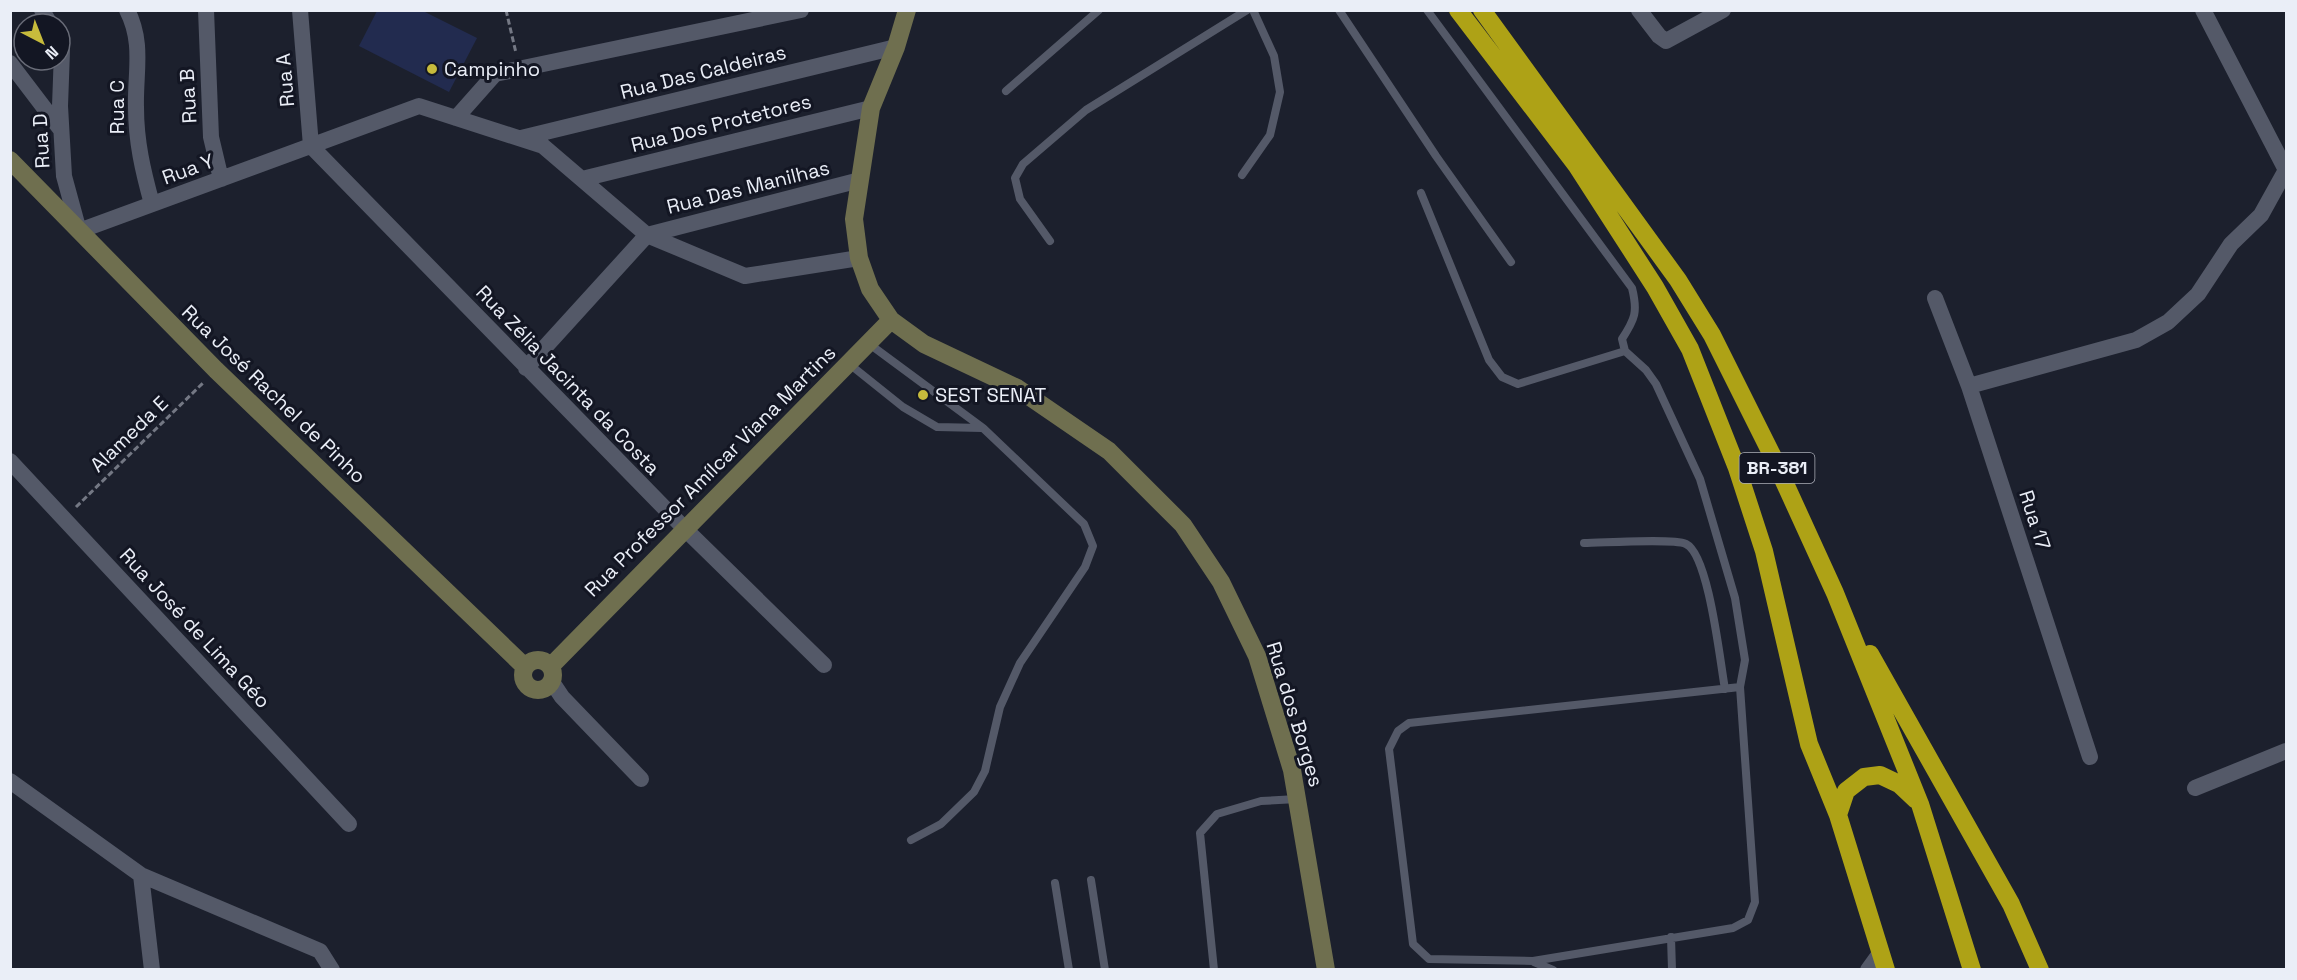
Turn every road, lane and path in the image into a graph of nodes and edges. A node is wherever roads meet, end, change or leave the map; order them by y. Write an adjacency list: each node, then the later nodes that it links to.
1 (127, 10): 34 (street, Rua C)
2 (206, 10): 30 (street, Rua B)
3 (300, 10): 26 (street, Rua A)
4 (506, 10): 19 (path)
5 (801, 10): 19 (street)
6 (907, 10): 17 (street, Rua dos Borges)
7 (1099, 10): 21 (lane)
8 (1247, 10): 37 (lane)
9 (1253, 10): 29 (lane)
10 (1339, 10): 39 (lane)
11 (1427, 10): 43 (lane)
12 (1458, 10): 65 (highway, BR-381)
13 (1482, 10): 53 (highway, BR-381)
14 (1639, 10): 15 (street)
15 (1723, 10)
16 (2204, 10): 28 (street)
17 (896, 47): 22 (street, Rua dos Borges); 25 (street, Rua Das Caldeiras)
18 (10, 63): 24 (street)
19 (520, 69): 23 (street)
20 (62, 72): 24 (street, Rua D)
21 (1006, 91)
22 (871, 108): 31 (street, Rua Dos Protetores); 32 (street, Rua dos Borges)
23 (456, 118): 25 (street, Rua Y); 26 (street, Rua Y)
24 (61, 130): 35 (street, Rua D)
25 (520, 138): 31 (street, Rua Y)
26 (311, 146): 30 (street, Rua Y); 45 (street, Rua Zélia Jacinta da Costa)
27 (10, 160): 35 (street, Rua José Rachel de Pinho)
28 (2286, 170): 47 (street)
29 (1242, 175)
30 (221, 179): 34 (street, Rua Y)
31 (582, 179): 36 (street, Rua Y)
32 (860, 180): 36 (street, Rua Das Manilhas); 38 (street, Rua dos Borges)
33 (1421, 193): 43 (lane)
34 (152, 204): 35 (street, Rua Y)
35 (79, 231): 46 (street, Rua José Rachel de Pinho)
36 (647, 235): 38 (street, Rua Y); 45 (street)
37 (1050, 241)
38 (859, 258): 41 (street, Rua dos Borges)
39 (1511, 262)
40 (1935, 298): 47 (street, Rua 17)
41 (891, 320): 42 (street, Rua Professor Amílcar Viana Martins); 63 (street, Rua dos Borges)
42 (868, 343): 44 (street, Rua Professor Amílcar Viana Martins); 48 (lane)
43 (1625, 351): 56 (lane)
44 (848, 363): 48 (lane); 51 (street, Rua Professor Amílcar Viana Martins)
45 (526, 368): 51 (street, Rua Zélia Jacinta da Costa)
46 (216, 370): 50 (path, Alameda E); 55 (street, Rua José Rachel de Pinho)
47 (1970, 386): 59 (street, Rua 17)
48 (983, 428): 67 (lane)
49 (10, 461): 50 (street, Rua José de Lima Géo)
50 (63, 519): 66 (street, Rua José de Lima Géo)
51 (685, 529): 54 (street, Rua Zélia Jacinta da Costa); 55 (street, Rua Professor Amílcar Viana Martins)
52 (1584, 543): 57 (lane)
53 (1835, 593): 64 (highway, BR-381); 85 (highway)
54 (824, 665)
55 (543, 670): 60 (street, Rua José Rachel de Pinho)
56 (1740, 687): 57 (lane); 71 (lane)
57 (1725, 689): 73 (lane)
58 (2286, 751): 62 (street)
59 (2090, 757)
60 (641, 779)
61 (10, 781): 68 (street)
62 (2195, 788)
63 (1297, 799): 78 (lane); 79 (street, Rua dos Borges)
64 (1920, 804): 65 (highway); 84 (highway, BR-381)
65 (1838, 815): 72 (highway, BR-381)
66 (349, 824)
67 (911, 840)
68 (141, 875): 74 (street); 75 (street)
69 (1091, 880): 77 (lane)
70 (1055, 883): 76 (lane)
71 (1671, 937): 73 (lane); 81 (lane)
72 (1881, 952): 82 (street); 83 (highway, BR-381)
73 (1533, 961): 80 (lane)
74 (152, 969)
75 (332, 969)
76 (1069, 969)
77 (1105, 969)
78 (1214, 969)
79 (1326, 969)
80 (1553, 969)
81 (1672, 969)
82 (1868, 969)
83 (1886, 969)
84 (1971, 969)
85 (2040, 969)

